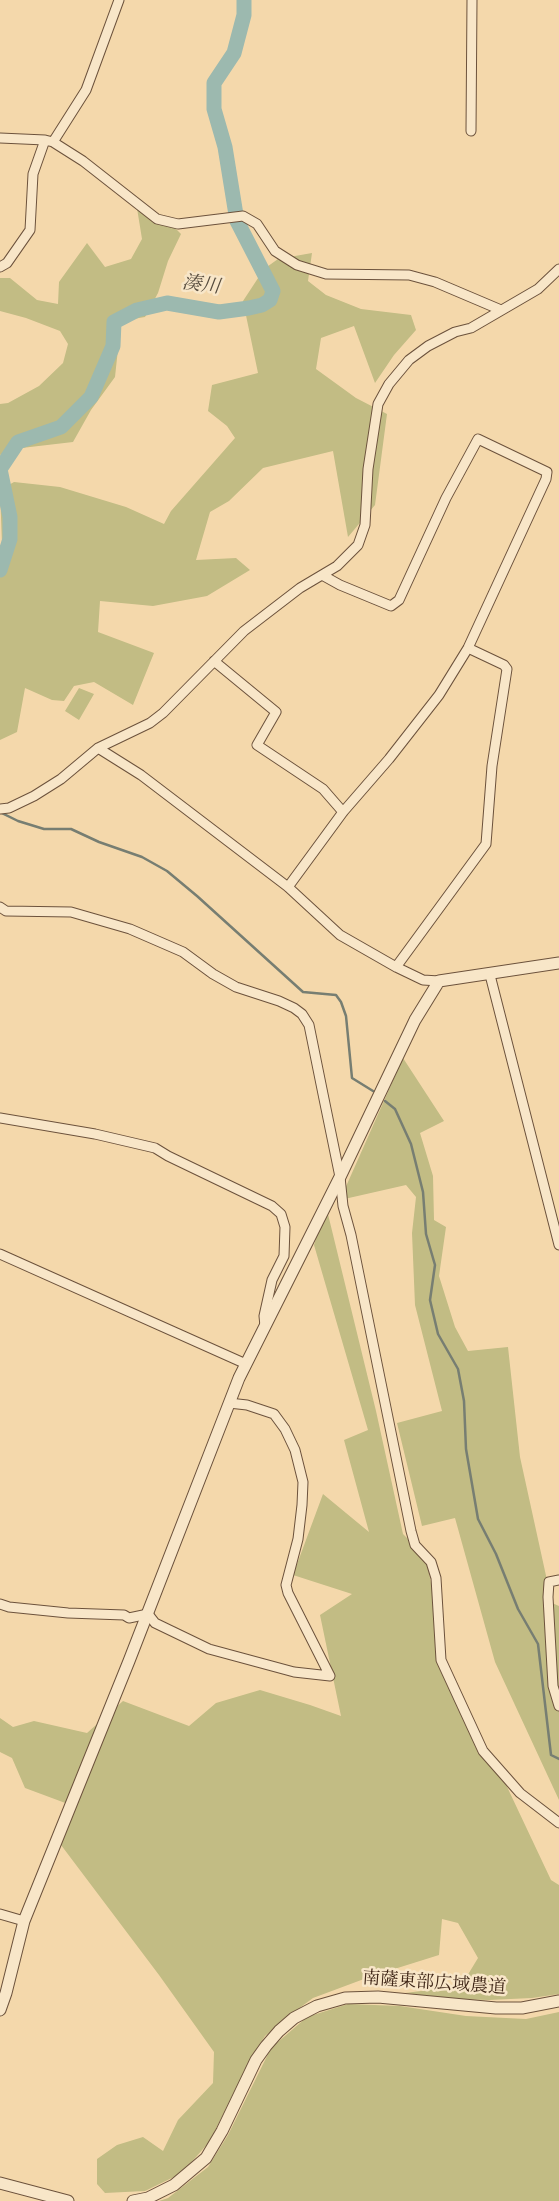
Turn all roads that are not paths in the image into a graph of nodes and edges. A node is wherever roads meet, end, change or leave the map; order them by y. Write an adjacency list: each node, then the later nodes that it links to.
1 (119, 0): 5 (street)
2 (472, 0): 3 (street)
3 (471, 131)
4 (0, 138): 5 (street)
5 (49, 141): 6 (street); 8 (street)
6 (0, 267)
7 (559, 269): 8 (street)
8 (501, 310): 9 (street)
9 (322, 575): 10 (street); 11 (street)
10 (468, 648): 14 (street); 18 (street)
11 (214, 662): 12 (street); 14 (street)
12 (98, 748): 13 (street); 15 (street)
13 (2, 809)
14 (343, 812): 15 (street)
15 (288, 887): 18 (street)
16 (0, 907): 22 (street)
17 (559, 964): 19 (street)
18 (396, 967): 20 (street)
19 (490, 975): 20 (street); 23 (street)
20 (440, 981): 22 (street)
21 (0, 1118): 25 (street)
22 (340, 1177): 25 (street); 32 (street)
23 (559, 1245)
24 (0, 1254): 26 (street)
25 (265, 1326): 26 (street)
26 (246, 1364): 27 (street)
27 (229, 1403): 30 (street); 30 (street)
28 (559, 1580): 31 (street)
29 (0, 1604): 30 (street)
30 (148, 1614): 34 (street)
31 (559, 1706)
32 (559, 1823)
33 (0, 1914): 34 (street)
34 (24, 1921): 36 (street)
35 (559, 2001): 39 (street, 南薩東部広域農道)
36 (0, 2010)
37 (0, 2183): 38 (street)
38 (68, 2201)
39 (133, 2201)

